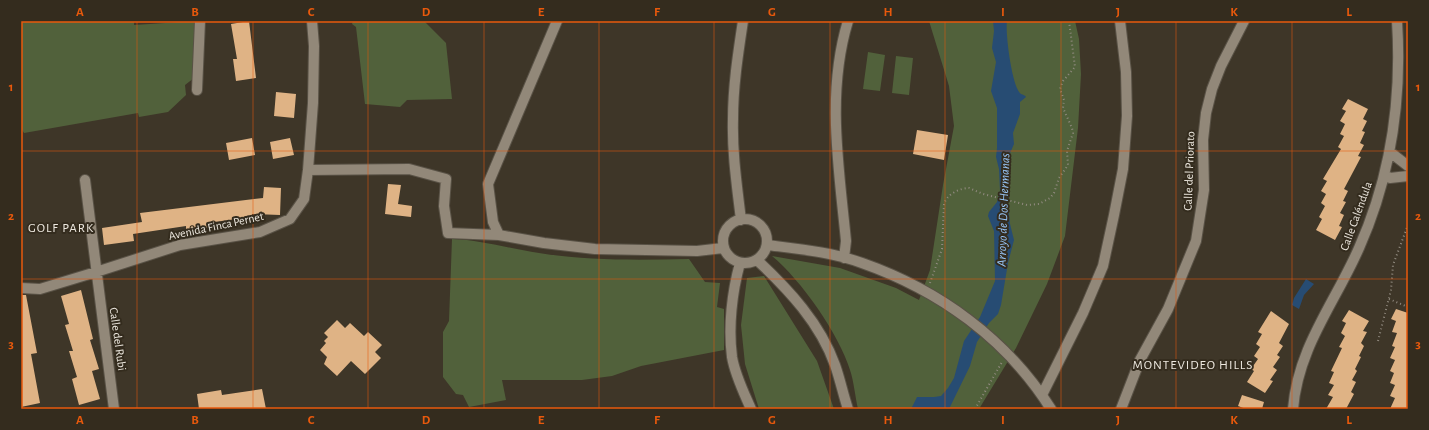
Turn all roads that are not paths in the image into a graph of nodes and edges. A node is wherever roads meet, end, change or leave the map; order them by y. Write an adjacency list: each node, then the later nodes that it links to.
1 (200, 21): 9 (street)
2 (312, 21): 12 (street, Avenida Finca Pernet)
3 (557, 21): 17 (street)
4 (743, 21): 16 (street)
5 (848, 21): 20 (street)
6 (1120, 21): 25 (street)
7 (1244, 21): 30 (street, Calle del Priorato)
8 (1397, 21): 10 (street, Calle Caléndula)
9 (197, 90)
10 (1390, 152): 11 (street); 13 (street, Calle Caléndula)
11 (1408, 166)
12 (308, 170): 17 (street); 23 (street, Avenida Finca Pernet)
13 (1385, 175): 14 (street); 31 (street, Calle Caléndula)
14 (1408, 176)
15 (85, 180): 23 (street, Calle del Rubi)
16 (741, 220): 18 (street); 19 (street)
17 (499, 235): 19 (street)
18 (767, 245): 20 (street); 21 (street)
19 (723, 248): 22 (street)
20 (844, 258): 25 (street)
21 (758, 260): 22 (street); 28 (street)
22 (740, 263): 27 (street)
23 (96, 272): 24 (street, Avenida Finca Pernet); 26 (street, Calle del Rubi)
24 (21, 288)
25 (1042, 396): 29 (street)
26 (114, 409)
27 (750, 409)
28 (848, 409)
29 (1051, 409)
30 (1121, 409)
31 (1293, 409)

